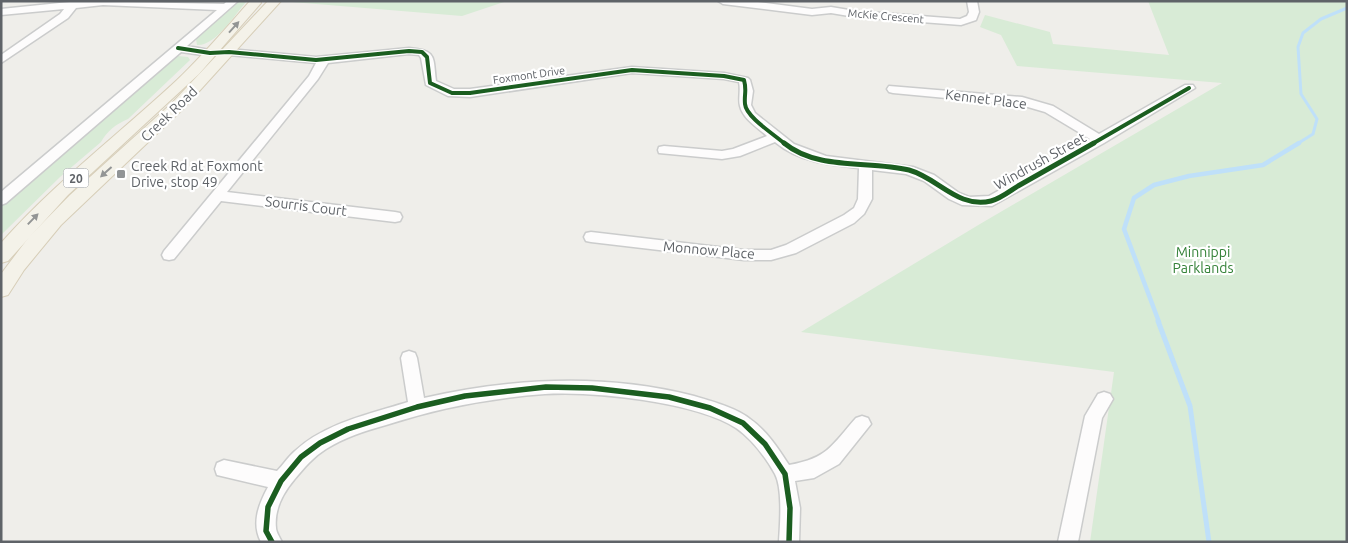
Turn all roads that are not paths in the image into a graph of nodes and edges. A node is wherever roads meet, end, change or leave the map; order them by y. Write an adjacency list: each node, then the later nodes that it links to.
1 (257, 1): 11 (main road, Creek Road / 20, one-way to 1)
2 (275, 1): 10 (main road, Creek Road / 20)
3 (723, 1): 4 (street, McKie Crescent)
4 (972, 1)
5 (58, 4): 7 (street); 8 (street)
6 (230, 4): 7 (street); 9 (street)
7 (74, 5): 12 (street)
8 (1, 12)
9 (178, 48): 11 (street, Foxmont Drive); 21 (street)
10 (229, 52): 11 (street, Foxmont Drive); 13 (street, Foxmont Drive); 26 (main road, Creek Road / 20, one-way to 26)
11 (210, 53): 25 (main road, Creek Road / 20, one-way to 11)
12 (1, 60)
13 (324, 60): 16 (street, Foxmont Drive); 20 (street)
14 (1189, 88): 17 (street, Windrush Street)
15 (893, 89): 17 (street, Kennet Place)
16 (775, 137): 18 (street); 19 (street, Foxmont Drive)
17 (1100, 140): 19 (street, Windrush Street)
18 (664, 150)
19 (866, 165): 23 (street, Monnow Place)
20 (218, 196): 22 (street, Sourris Court); 24 (street)
21 (1, 200)
22 (395, 217)
23 (591, 237)
24 (169, 255)
25 (1, 256)
26 (1, 290)
27 (409, 358): 29 (street)
28 (1104, 398): 36 (street)
29 (418, 407): 32 (street); 33 (street)
30 (862, 424): 32 (street)
31 (224, 469): 33 (street)
32 (785, 474): 35 (street)
33 (281, 481): 34 (street)
34 (272, 542)
35 (789, 542)
36 (1068, 542)

